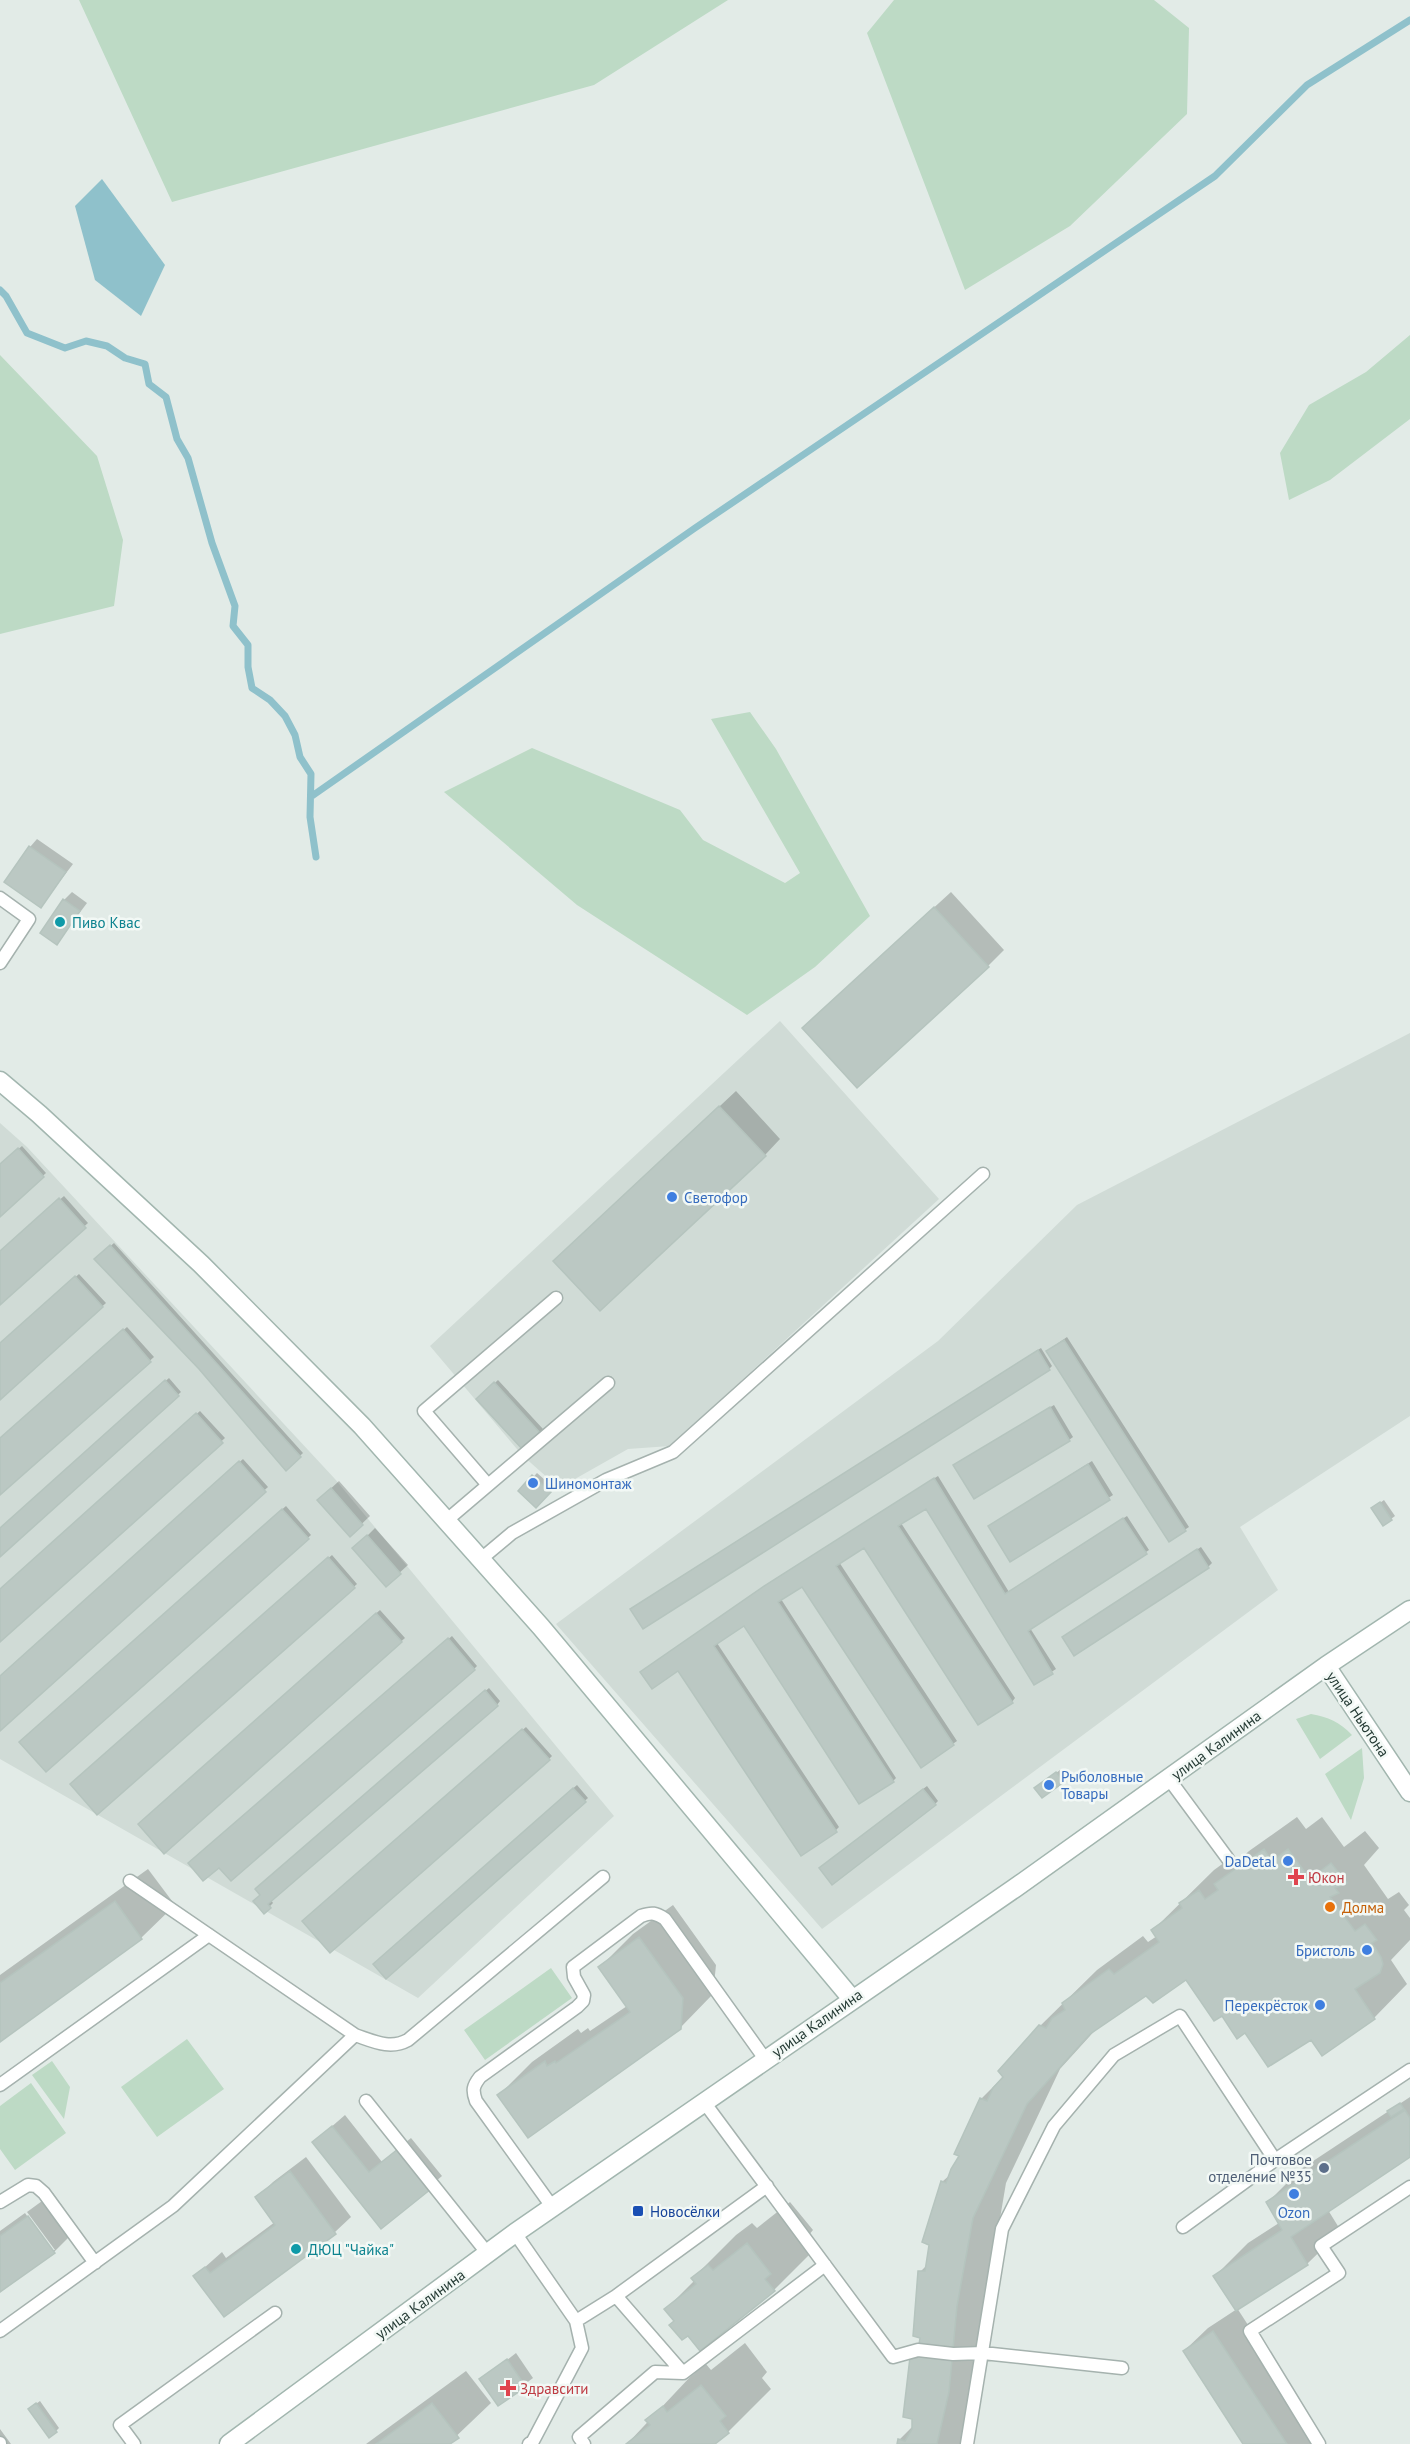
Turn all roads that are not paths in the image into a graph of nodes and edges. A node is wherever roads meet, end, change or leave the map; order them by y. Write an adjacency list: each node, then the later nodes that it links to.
1 (0, 897): 2 (lane)
2 (0, 963)
3 (0, 1081): 8 (main road)
4 (983, 1174): 9 (lane)
5 (556, 1298): 7 (lane)
6 (608, 1383): 7 (lane)
7 (488, 1485): 8 (lane)
8 (447, 1520): 9 (main road)
9 (481, 1559): 18 (main road)
10 (1410, 1610): 11 (main road, улица Калинина)
11 (1326, 1666): 12 (main road, улица Калинина); 13 (main road, улица Ньютона)
12 (1169, 1779): 14 (lane); 18 (main road, улица Калинина)
13 (1410, 1792)
14 (1228, 1859)
15 (603, 1877): 19 (lane)
16 (130, 1881): 17 (lane)
17 (209, 1935): 19 (lane); 22 (lane)
18 (852, 1999): 20 (main road, улица Калинина)
19 (355, 2035): 33 (lane)
20 (765, 2059): 24 (main road, улица Калинина); 29 (lane)
21 (1410, 2070): 25 (lane)
22 (0, 2085)
23 (366, 2101): 32 (lane)
24 (704, 2102): 26 (lane); 29 (main road, улица Калинина)
25 (1275, 2160): 30 (lane); 39 (lane)
26 (767, 2186): 34 (lane); 35 (lane)
27 (1410, 2187): 47 (lane)
28 (0, 2202): 33 (lane)
29 (553, 2208): 31 (main road, улица Калинина)
30 (1183, 2227)
31 (515, 2234): 32 (main road, улица Калинина); 37 (lane)
32 (488, 2254): 43 (main road, улица Калинина)
33 (94, 2263): 38 (lane)
34 (825, 2265): 39 (lane); 41 (lane)
35 (616, 2296): 37 (lane); 41 (lane)
36 (275, 2313): 42 (lane)
37 (576, 2321): 44 (lane)
38 (0, 2331)
39 (983, 2353): 40 (lane); 46 (lane)
40 (1122, 2368)
41 (683, 2373): 45 (lane)
42 (134, 2444)
43 (229, 2444)
44 (529, 2444)
45 (584, 2444)
46 (967, 2444)
47 (1319, 2444)

